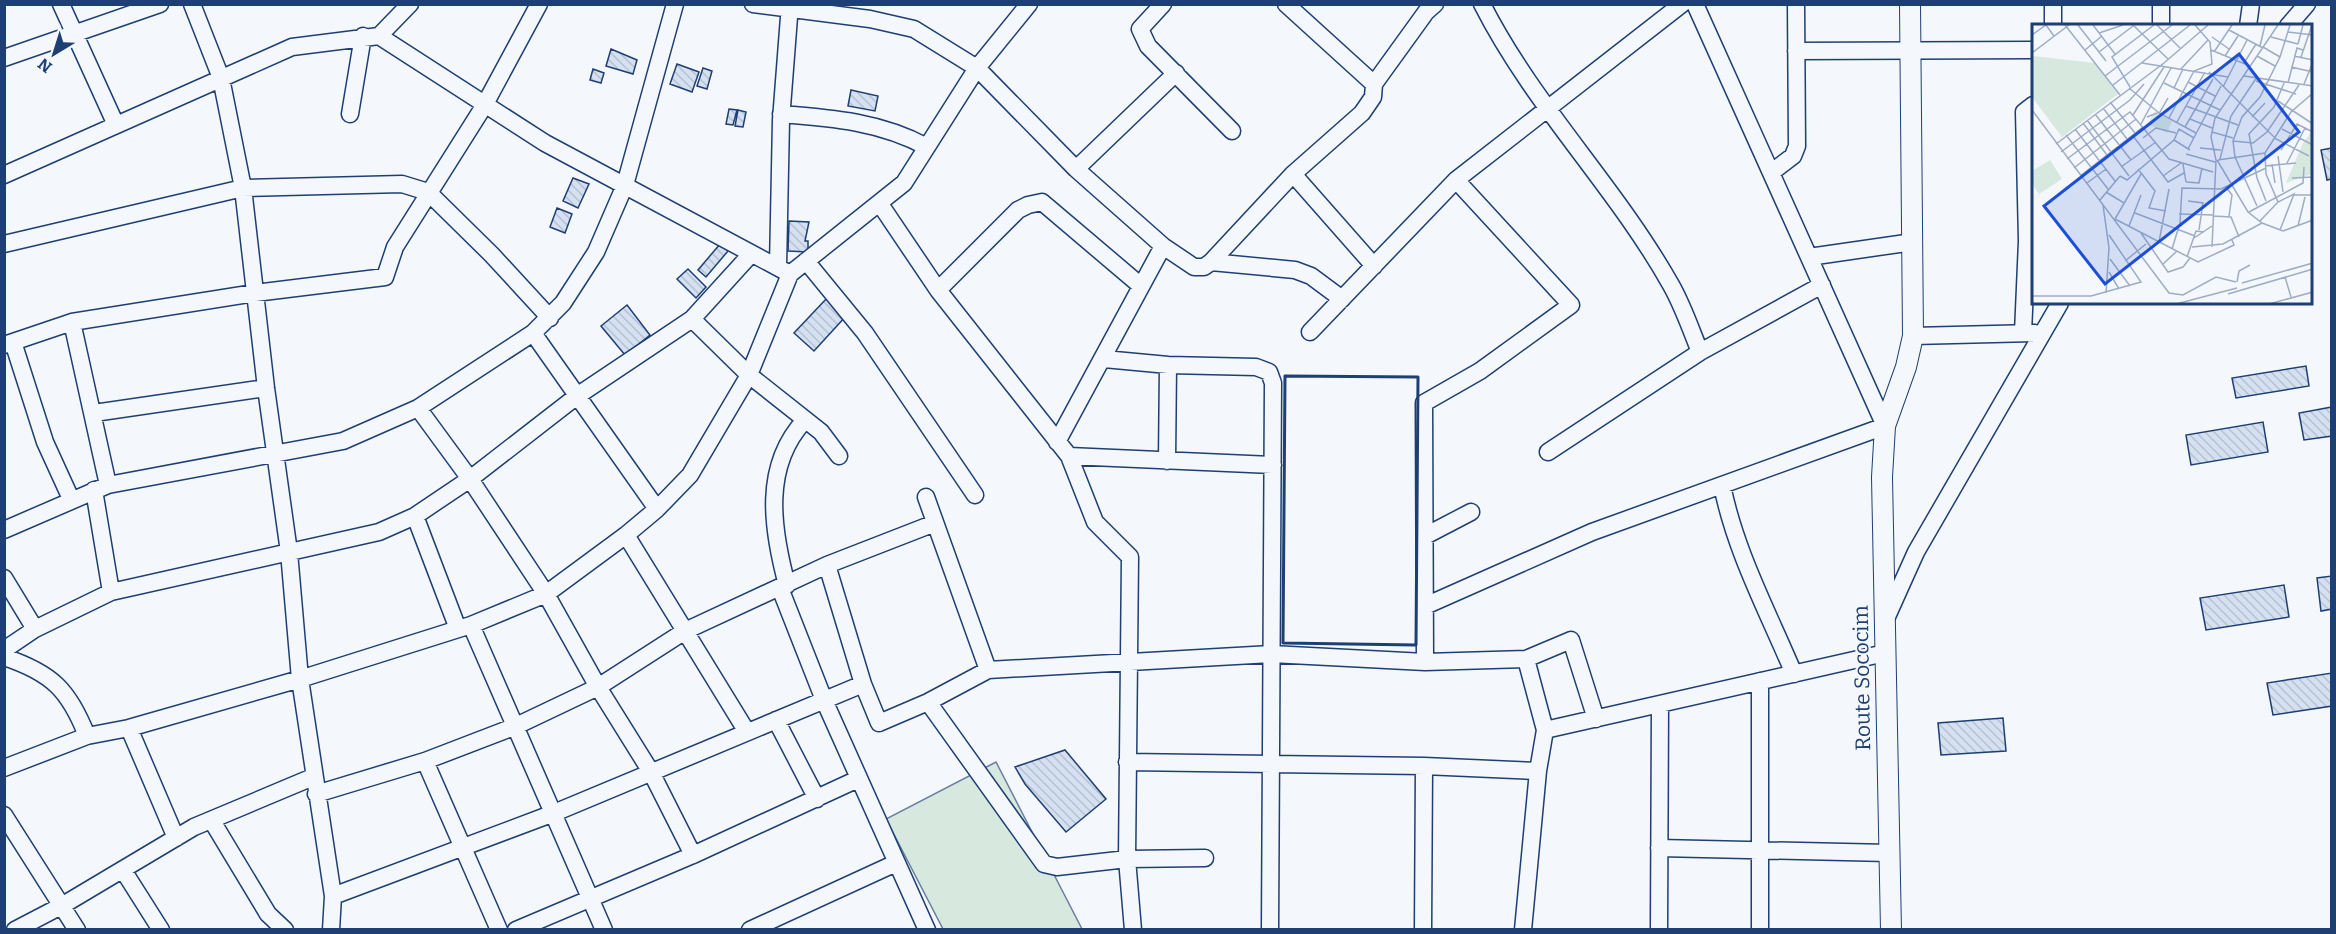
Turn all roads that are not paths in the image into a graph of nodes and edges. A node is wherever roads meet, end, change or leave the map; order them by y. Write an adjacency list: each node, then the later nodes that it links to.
1 (61, 4): 27 (street)
2 (160, 4): 27 (street)
3 (192, 4): 35 (street)
4 (410, 4): 28 (street)
5 (539, 4): 37 (street)
6 (675, 4): 50 (street)
7 (753, 4): 21 (street)
8 (1029, 4): 33 (street)
9 (1163, 4): 34 (street)
10 (1286, 4): 36 (street)
11 (1436, 4): 36 (street)
12 (1482, 4): 39 (street)
13 (1682, 4): 39 (street)
14 (1695, 4): 46 (street)
15 (1796, 4): 30 (street)
16 (1910, 4): 31 (street, Route Sococim)
17 (2053, 4): 23 (street)
18 (2161, 4): 24 (street)
19 (2251, 4): 25 (street)
20 (2307, 4): 26 (street)
21 (789, 8): 22 (street); 41 (street)
22 (872, 12): 33 (street)
23 (2053, 24)
24 (2161, 24)
25 (2248, 24)
26 (2290, 24)
27 (75, 33): 32 (street); 42 (street)
28 (371, 36): 35 (street); 37 (street); 40 (street)
29 (2032, 50): 31 (street)
30 (1796, 51): 31 (street); 46 (street)
31 (1910, 52): 54 (street, Route Sococim)
32 (4, 58)
33 (977, 68): 44 (street); 45 (street)
34 (1176, 74): 43 (street); 45 (street)
35 (221, 78): 42 (street); 51 (street)
36 (1374, 84): 47 (street)
37 (484, 106): 50 (street); 52 (street)
38 (2032, 106): 74 (street)
39 (1548, 109): 49 (street); 78 (street)
40 (350, 114)
41 (781, 114): 44 (street); 62 (street)
42 (116, 125): 48 (street)
43 (1232, 131)
44 (927, 147): 53 (street)
45 (1076, 169): 56 (street)
46 (1772, 172): 58 (street)
47 (1293, 174): 60 (street); 61 (street)
48 (4, 175)
49 (1456, 180): 61 (street); 107 (street)
50 (625, 185): 57 (street); 69 (street)
51 (243, 188): 52 (street); 55 (street); 66 (street)
52 (428, 192): 66 (street); 69 (street)
53 (880, 204): 59 (street); 65 (street)
54 (1913, 242): 58 (street); 76 (street, Route Sococim)
55 (4, 244)
56 (1163, 246): 60 (street); 64 (street)
57 (751, 254): 62 (street); 70 (street)
58 (1809, 257): 63 (street)
59 (806, 261): 62 (street); 98 (street)
60 (1211, 262): 67 (street)
61 (1374, 266): 67 (street)
62 (784, 271): 81 (street)
63 (1822, 285): 78 (street); 87 (street)
64 (1141, 286): 65 (street); 79 (street)
65 (938, 290): 88 (street)
66 (255, 293): 71 (street); 82 (street)
67 (1342, 300): 72 (street)
68 (2059, 304): 75 (street)
69 (550, 318): 73 (street)
70 (692, 319): 81 (street); 83 (street)
71 (72, 322): 77 (street); 85 (street)
72 (1310, 332)
73 (533, 333): 83 (street); 84 (street)
74 (2023, 333): 75 (street); 76 (street)
75 (2044, 333): 115 (street)
76 (1913, 336): 87 (street, Route Sococim)
77 (9, 343): 100 (street)
78 (1700, 352): 89 (street)
79 (1104, 359): 80 (street); 88 (street)
80 (1168, 365): 93 (street); 94 (street)
81 (749, 375): 86 (street); 101 (street)
82 (266, 388): 85 (street); 90 (street)
83 (577, 396): 95 (street); 101 (street)
84 (418, 408): 90 (street); 95 (street)
85 (94, 413): 97 (street)
86 (805, 420): 91 (street); 111 (street)
87 (1885, 426): 96 (street); 115 (street, Route Sococim)
88 (1057, 442): 92 (street)
89 (1548, 452)
90 (274, 453): 97 (street); 108 (street)
91 (839, 456)
92 (1069, 456): 93 (street); 124 (street)
93 (1167, 461): 94 (street)
94 (1273, 465): 121 (street)
95 (470, 479): 103 (street); 113 (street)
96 (1722, 485): 114 (street); 127 (street)
97 (101, 488): 100 (street); 112 (street)
98 (975, 495)
99 (926, 497): 104 (street)
100 (71, 500): 105 (street)
101 (657, 509): 106 (street)
102 (1471, 512): 107 (street)
103 (415, 516): 108 (street); 116 (street)
104 (935, 523): 109 (street); 126 (street)
105 (4, 530)
106 (626, 535): 113 (street); 118 (street)
107 (1425, 536): 114 (street)
108 (288, 552): 112 (street); 128 (street)
109 (827, 565): 111 (street); 130 (street)
110 (4, 578): 117 (street)
111 (783, 586): 118 (street); 132 (street)
112 (111, 592): 117 (street)
113 (546, 594): 116 (street); 131 (street)
114 (1425, 606): 125 (street)
115 (1884, 622): 120 (street, Route Sococim)
116 (464, 627): 128 (street); 137 (street)
117 (35, 629): 119 (street)
118 (685, 631): 131 (street); 140 (street)
119 (4, 650)
120 (1885, 653): 127 (street); 160 (street, Route Sococim)
121 (1271, 654): 124 (street); 125 (street); 144 (street)
122 (4, 657): 141 (street)
123 (1526, 659): 125 (street); 135 (street); 139 (street)
124 (1129, 662): 126 (street); 143 (street)
125 (1425, 662)
126 (988, 670): 133 (street)
127 (1794, 674): 129 (street)
128 (300, 679): 138 (street); 149 (street)
129 (1760, 681): 134 (street); 159 (street)
130 (863, 684): 132 (street); 133 (street)
131 (598, 687): 137 (street); 148 (street)
132 (824, 700): 136 (street); 150 (street)
133 (928, 702): 163 (street)
134 (1660, 704): 135 (street); 158 (street)
135 (1596, 719): 139 (street)
136 (776, 720): 140 (street); 152 (street)
137 (516, 726): 142 (street); 153 (street)
138 (129, 728): 141 (street); 156 (street)
139 (1545, 730): 147 (street)
140 (747, 732): 148 (street)
141 (87, 736): 146 (street)
142 (425, 760): 151 (street); 157 (street)
143 (1127, 762): 144 (street); 163 (street)
144 (1271, 765): 145 (street); 180 (street)
145 (1424, 766): 147 (street); 181 (street)
146 (4, 768)
147 (1538, 771): 182 (street)
148 (651, 772): 153 (street); 161 (street)
149 (313, 777): 151 (street); 154 (street)
150 (858, 780): 152 (street); 164 (street)
151 (316, 794): 166 (street)
152 (817, 799): 161 (street)
153 (554, 813): 157 (street); 167 (street)
154 (212, 821): 156 (street); 172 (street)
155 (7, 826): 168 (street)
156 (176, 838): 165 (street)
157 (464, 848): 166 (street); 174 (street)
158 (1659, 848): 159 (street); 183 (street)
159 (1760, 850): 160 (street); 184 (street)
160 (1889, 853): 185 (street, Route Sococim)
161 (693, 855): 167 (street)
162 (1204, 858): 163 (street)
163 (1127, 859): 179 (street)
164 (896, 863): 177 (street); 178 (street)
165 (123, 870): 168 (street); 171 (street)
166 (333, 896): 173 (street)
167 (591, 898): 175 (street); 176 (street)
168 (63, 905): 169 (street); 170 (street)
169 (15, 930)
170 (77, 930)
171 (161, 930)
172 (285, 930)
173 (331, 930)
174 (499, 930)
175 (516, 930)
176 (604, 930)
177 (750, 930)
178 (927, 930)
179 (1133, 930)
180 (1270, 930)
181 (1423, 930)
182 (1523, 930)
183 (1659, 930)
184 (1760, 930)
185 (1891, 930)

